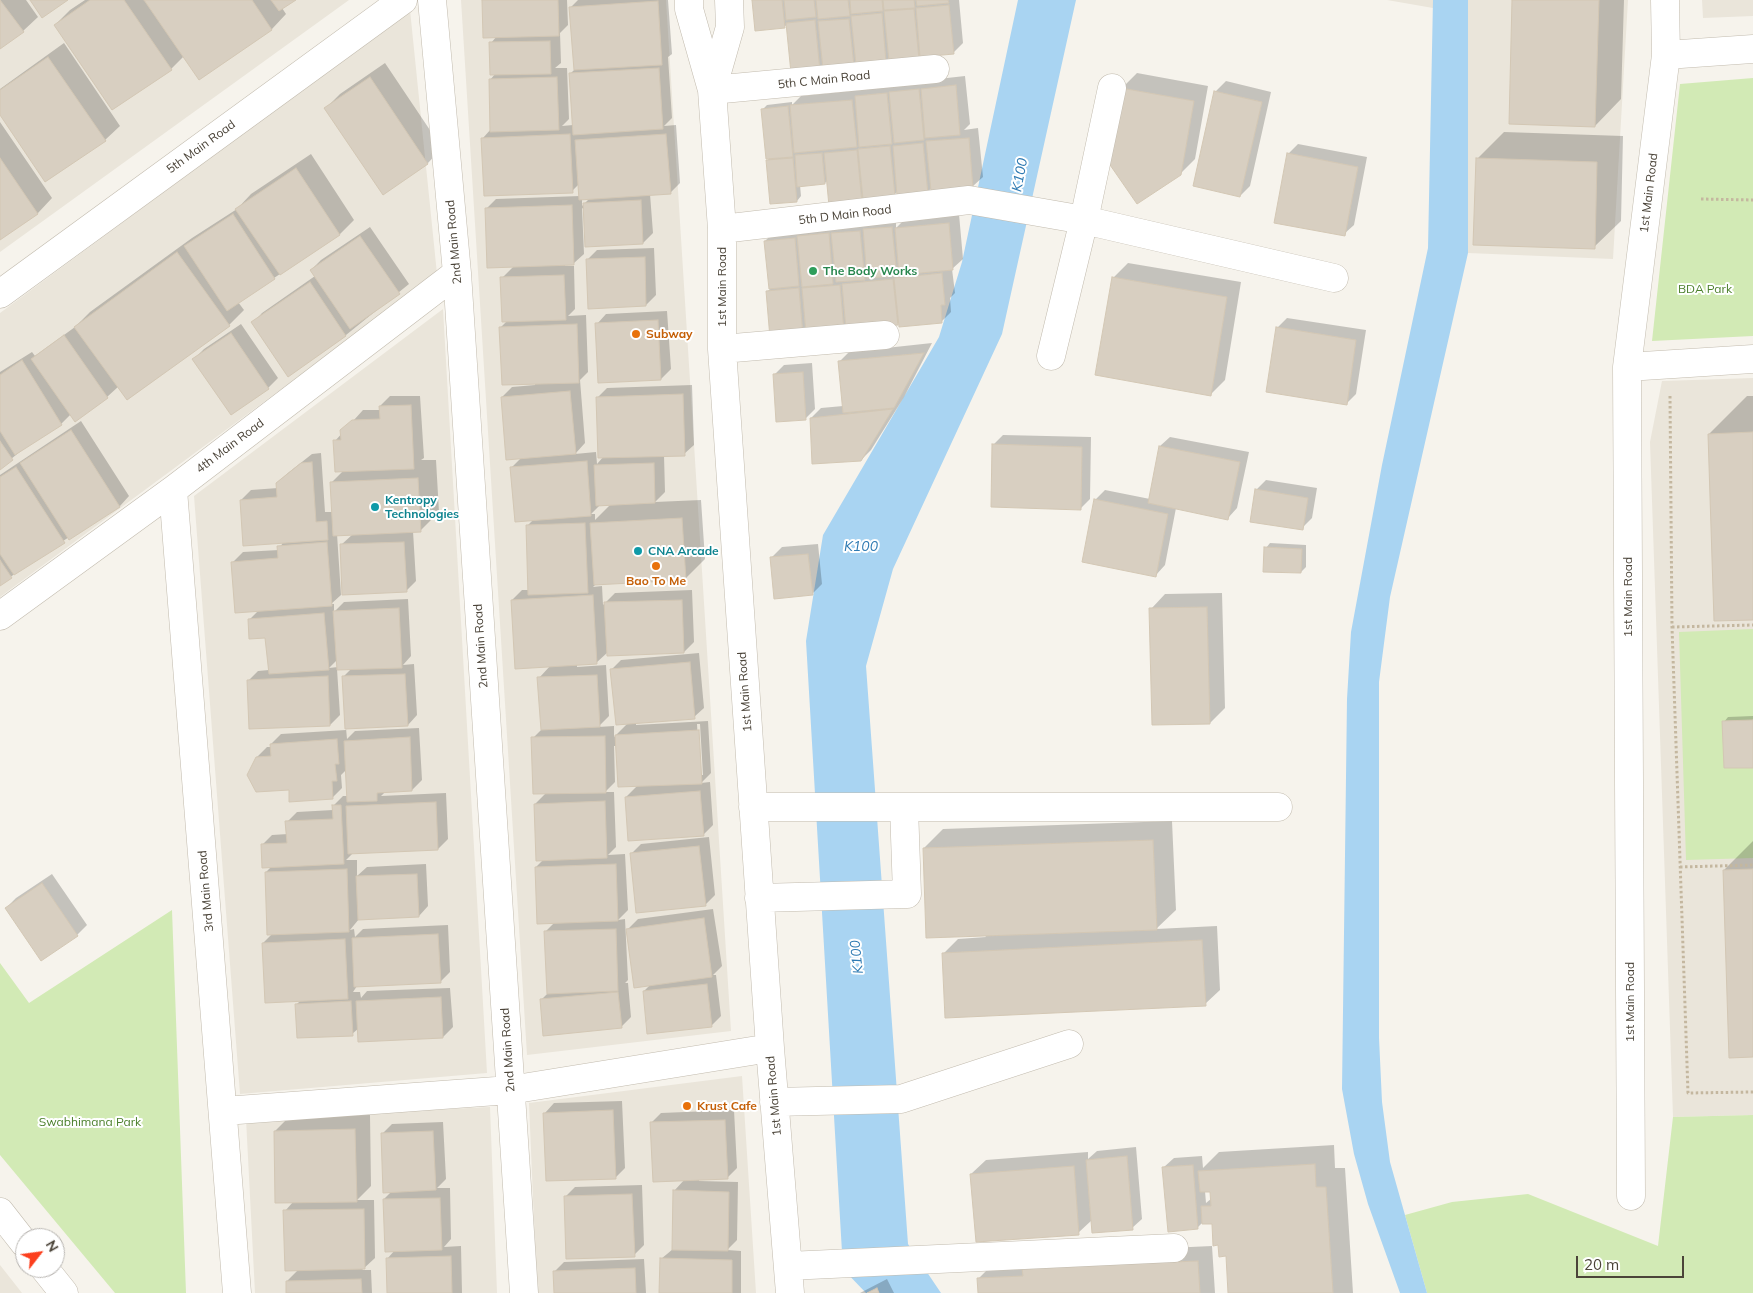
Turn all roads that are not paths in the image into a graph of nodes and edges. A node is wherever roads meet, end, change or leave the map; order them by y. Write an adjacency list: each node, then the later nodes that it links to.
1 (402, 0): 15 (street, 5th Main Road)
2 (432, 0): 13 (street, 2nd Main Road)
3 (689, 0): 10 (street, 1st Main Road)
4 (729, 0): 10 (street, 1st Main Road)
5 (1665, 0): 7 (street, 1st Main Road)
6 (1753, 49): 7 (street)
7 (1666, 55): 20 (street, 1st Main Road)
8 (935, 69): 10 (street, 5th C Main Road)
9 (1112, 88): 11 (street)
10 (712, 90): 12 (street, 1st Main Road)
11 (1084, 220): 12 (street, 5th D Main Road); 14 (street, 5th D Main Road); 18 (street)
12 (722, 229): 17 (street, 1st Main Road)
13 (457, 273): 21 (street, 4th Main Road); 29 (street, 2nd Main Road)
14 (1334, 278)
15 (0, 294)
16 (885, 335): 17 (street)
17 (722, 350): 23 (street, 1st Main Road)
18 (1051, 356)
19 (1753, 359): 20 (street)
20 (1628, 367): 32 (street, 1st Main Road)
21 (173, 490): 22 (street, 4th Main Road); 31 (street, 3rd Main Road)
22 (0, 616)
23 (753, 807): 24 (street); 26 (street, 1st Main Road)
24 (892, 807): 25 (street); 26 (street)
25 (1278, 807)
26 (760, 898): 28 (street, 1st Main Road)
27 (1069, 1044): 30 (street)
28 (770, 1048): 29 (street); 30 (street, 1st Main Road)
29 (510, 1090): 31 (street); 40 (street, 2nd Main Road)
30 (774, 1102): 36 (street, 1st Main Road)
31 (224, 1111): 39 (street, 3rd Main Road)
32 (1630, 1196)
33 (0, 1212): 34 (street)
34 (15, 1231)
35 (1174, 1248): 36 (street)
36 (788, 1266): 41 (street, 1st Main Road)
37 (52, 1278): 38 (street)
38 (64, 1293)
39 (237, 1293)
40 (524, 1293)
41 (790, 1293)

